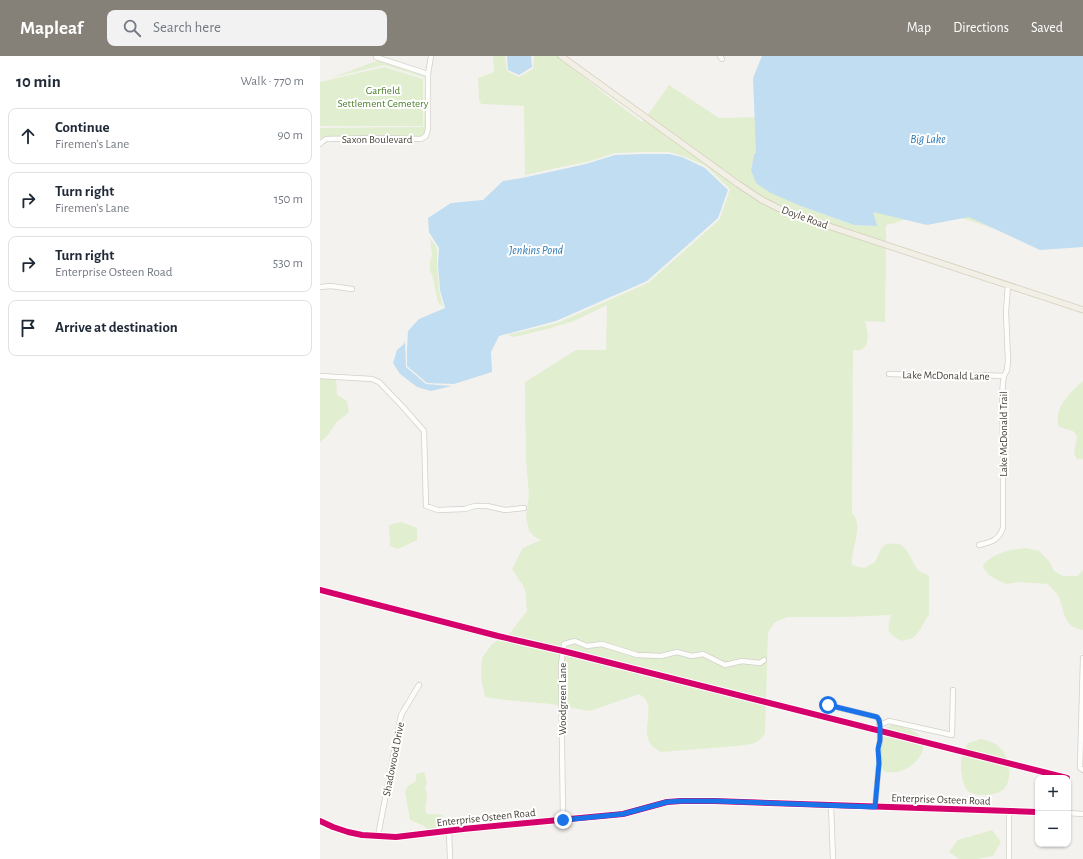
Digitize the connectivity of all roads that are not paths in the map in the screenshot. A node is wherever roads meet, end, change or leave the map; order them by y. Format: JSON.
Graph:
{"nodes":[{"id":1,"x":431,"y":56,"type":"edge"},
{"id":2,"x":561,"y":56,"type":"edge"},
{"id":3,"x":376,"y":57,"type":"dead end"},
{"id":4,"x":428,"y":74,"type":"junction"},
{"id":5,"x":320,"y":144,"type":"edge"},
{"id":6,"x":1008,"y":285,"type":"junction"},
{"id":7,"x":320,"y":287,"type":"edge"},
{"id":8,"x":352,"y":289,"type":"dead end"},
{"id":9,"x":1083,"y":310,"type":"edge"},
{"id":10,"x":889,"y":374,"type":"dead end"},
{"id":11,"x":320,"y":376,"type":"edge"},
{"id":12,"x":1004,"y":376,"type":"junction"},
{"id":13,"x":524,"y":508,"type":"dead end"},
{"id":14,"x":979,"y":545,"type":"dead end"},
{"id":15,"x":1083,"y":658,"type":"edge"},
{"id":16,"x":764,"y":660,"type":"dead end"},
{"id":17,"x":419,"y":685,"type":"dead end"},
{"id":18,"x":953,"y":690,"type":"dead end"},
{"id":19,"x":828,"y":705,"type":"dead end"},
{"id":20,"x":880,"y":725,"type":"junction"},
{"id":21,"x":1083,"y":770,"type":"edge"},
{"id":22,"x":831,"y":805,"type":"junction"},
{"id":23,"x":875,"y":807,"type":"junction"},
{"id":24,"x":1009,"y":811,"type":"junction"},
{"id":25,"x":1035,"y":812,"type":"edge"},
{"id":26,"x":1071,"y":813,"type":"edge"},
{"id":27,"x":1083,"y":814,"type":"edge"},
{"id":28,"x":563,"y":820,"type":"junction"},
{"id":29,"x":320,"y":821,"type":"edge"},
{"id":30,"x":449,"y":830,"type":"junction"},
{"id":31,"x":378,"y":836,"type":"junction"},
{"id":32,"x":450,"y":859,"type":"edge"},
{"id":33,"x":833,"y":859,"type":"edge"},
{"id":34,"x":1009,"y":859,"type":"edge"}],
"edges":[{"from":1,"to":4,"type":"street","name":"Saxon Boulevard"},
{"from":2,"to":6,"type":"main road","name":"Doyle Road"},
{"from":3,"to":4,"type":"street"},
{"from":4,"to":5,"type":"street","name":"Saxon Boulevard"},
{"from":6,"to":9,"type":"main road","name":"Doyle Road"},
{"from":6,"to":12,"type":"street","name":"Lake McDonald Trail"},
{"from":7,"to":8,"type":"street"},
{"from":10,"to":12,"type":"street","name":"Lake McDonald Lane"},
{"from":11,"to":13,"type":"street"},
{"from":12,"to":14,"type":"street","name":"Lake McDonald Trail"},
{"from":15,"to":21,"type":"street"},
{"from":16,"to":28,"type":"street","name":"Woodgreen Lane"},
{"from":17,"to":31,"type":"street","name":"Shadowood Drive"},
{"from":18,"to":20,"type":"street"},
{"from":19,"to":20,"type":"street"},
{"from":20,"to":23,"type":"street"},
{"from":22,"to":23,"type":"street","name":"Enterprise Osteen Road"},
{"from":22,"to":28,"type":"street","name":"Enterprise Osteen Road"},
{"from":22,"to":33,"type":"street"},
{"from":23,"to":24,"type":"street","name":"Enterprise Osteen Road"},
{"from":24,"to":25,"type":"street","name":"Enterprise Osteen Road"},
{"from":24,"to":34,"type":"street"},
{"from":26,"to":27,"type":"street"},
{"from":28,"to":30,"type":"street","name":"Enterprise Osteen Road"},
{"from":29,"to":31,"type":"street","name":"Enterprise Osteen Road"},
{"from":30,"to":31,"type":"street","name":"Enterprise Osteen Road"},
{"from":30,"to":32,"type":"street"}]}
